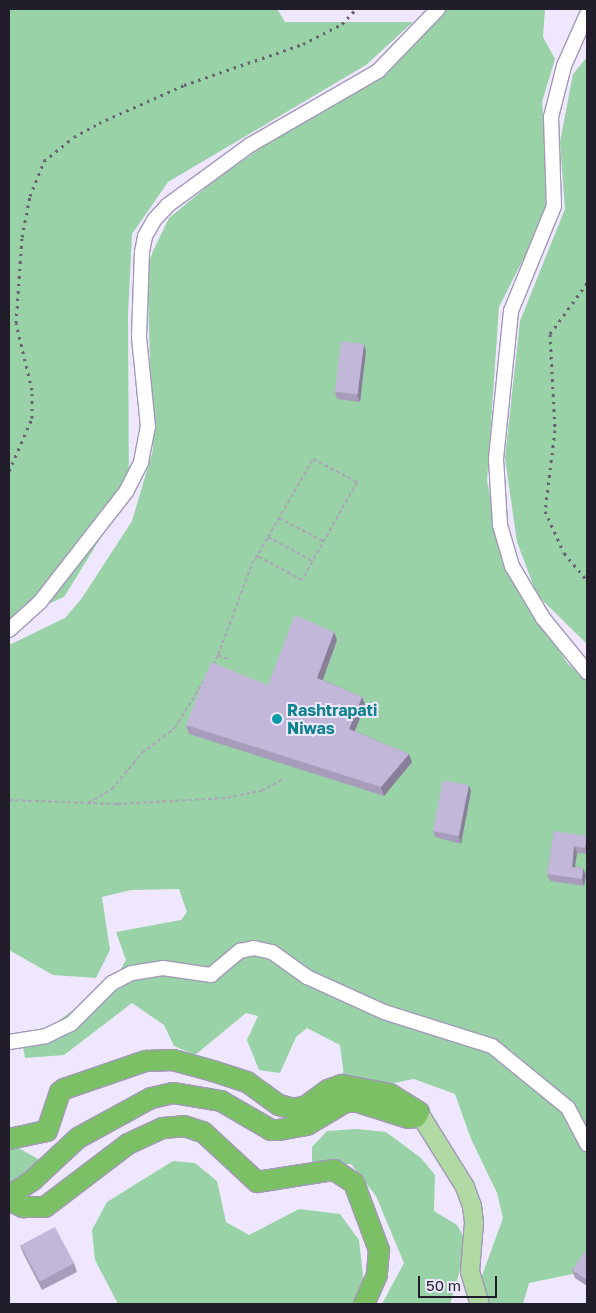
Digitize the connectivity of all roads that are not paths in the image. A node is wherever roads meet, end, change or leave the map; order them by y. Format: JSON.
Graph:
{"nodes":[{"id":1,"x":438,"y":9,"type":"edge"},
{"id":2,"x":587,"y":14,"type":"edge"},
{"id":3,"x":9,"y":630,"type":"edge"},
{"id":4,"x":587,"y":672,"type":"edge"},
{"id":5,"x":9,"y":1042,"type":"edge"},
{"id":6,"x":419,"y":1114,"type":"junction"},
{"id":7,"x":9,"y":1139,"type":"edge"},
{"id":8,"x":587,"y":1144,"type":"edge"},
{"id":9,"x":9,"y":1196,"type":"edge"},
{"id":10,"x":9,"y":1200,"type":"edge"},
{"id":11,"x":364,"y":1304,"type":"edge"},
{"id":12,"x":480,"y":1304,"type":"edge"}],
"edges":[{"from":1,"to":3,"type":"street"},
{"from":2,"to":4,"type":"street"},
{"from":5,"to":8,"type":"street"},
{"from":6,"to":7,"type":"highway"},
{"from":6,"to":9,"type":"highway"},
{"from":6,"to":12,"type":"main road"},
{"from":10,"to":11,"type":"highway"}]}
